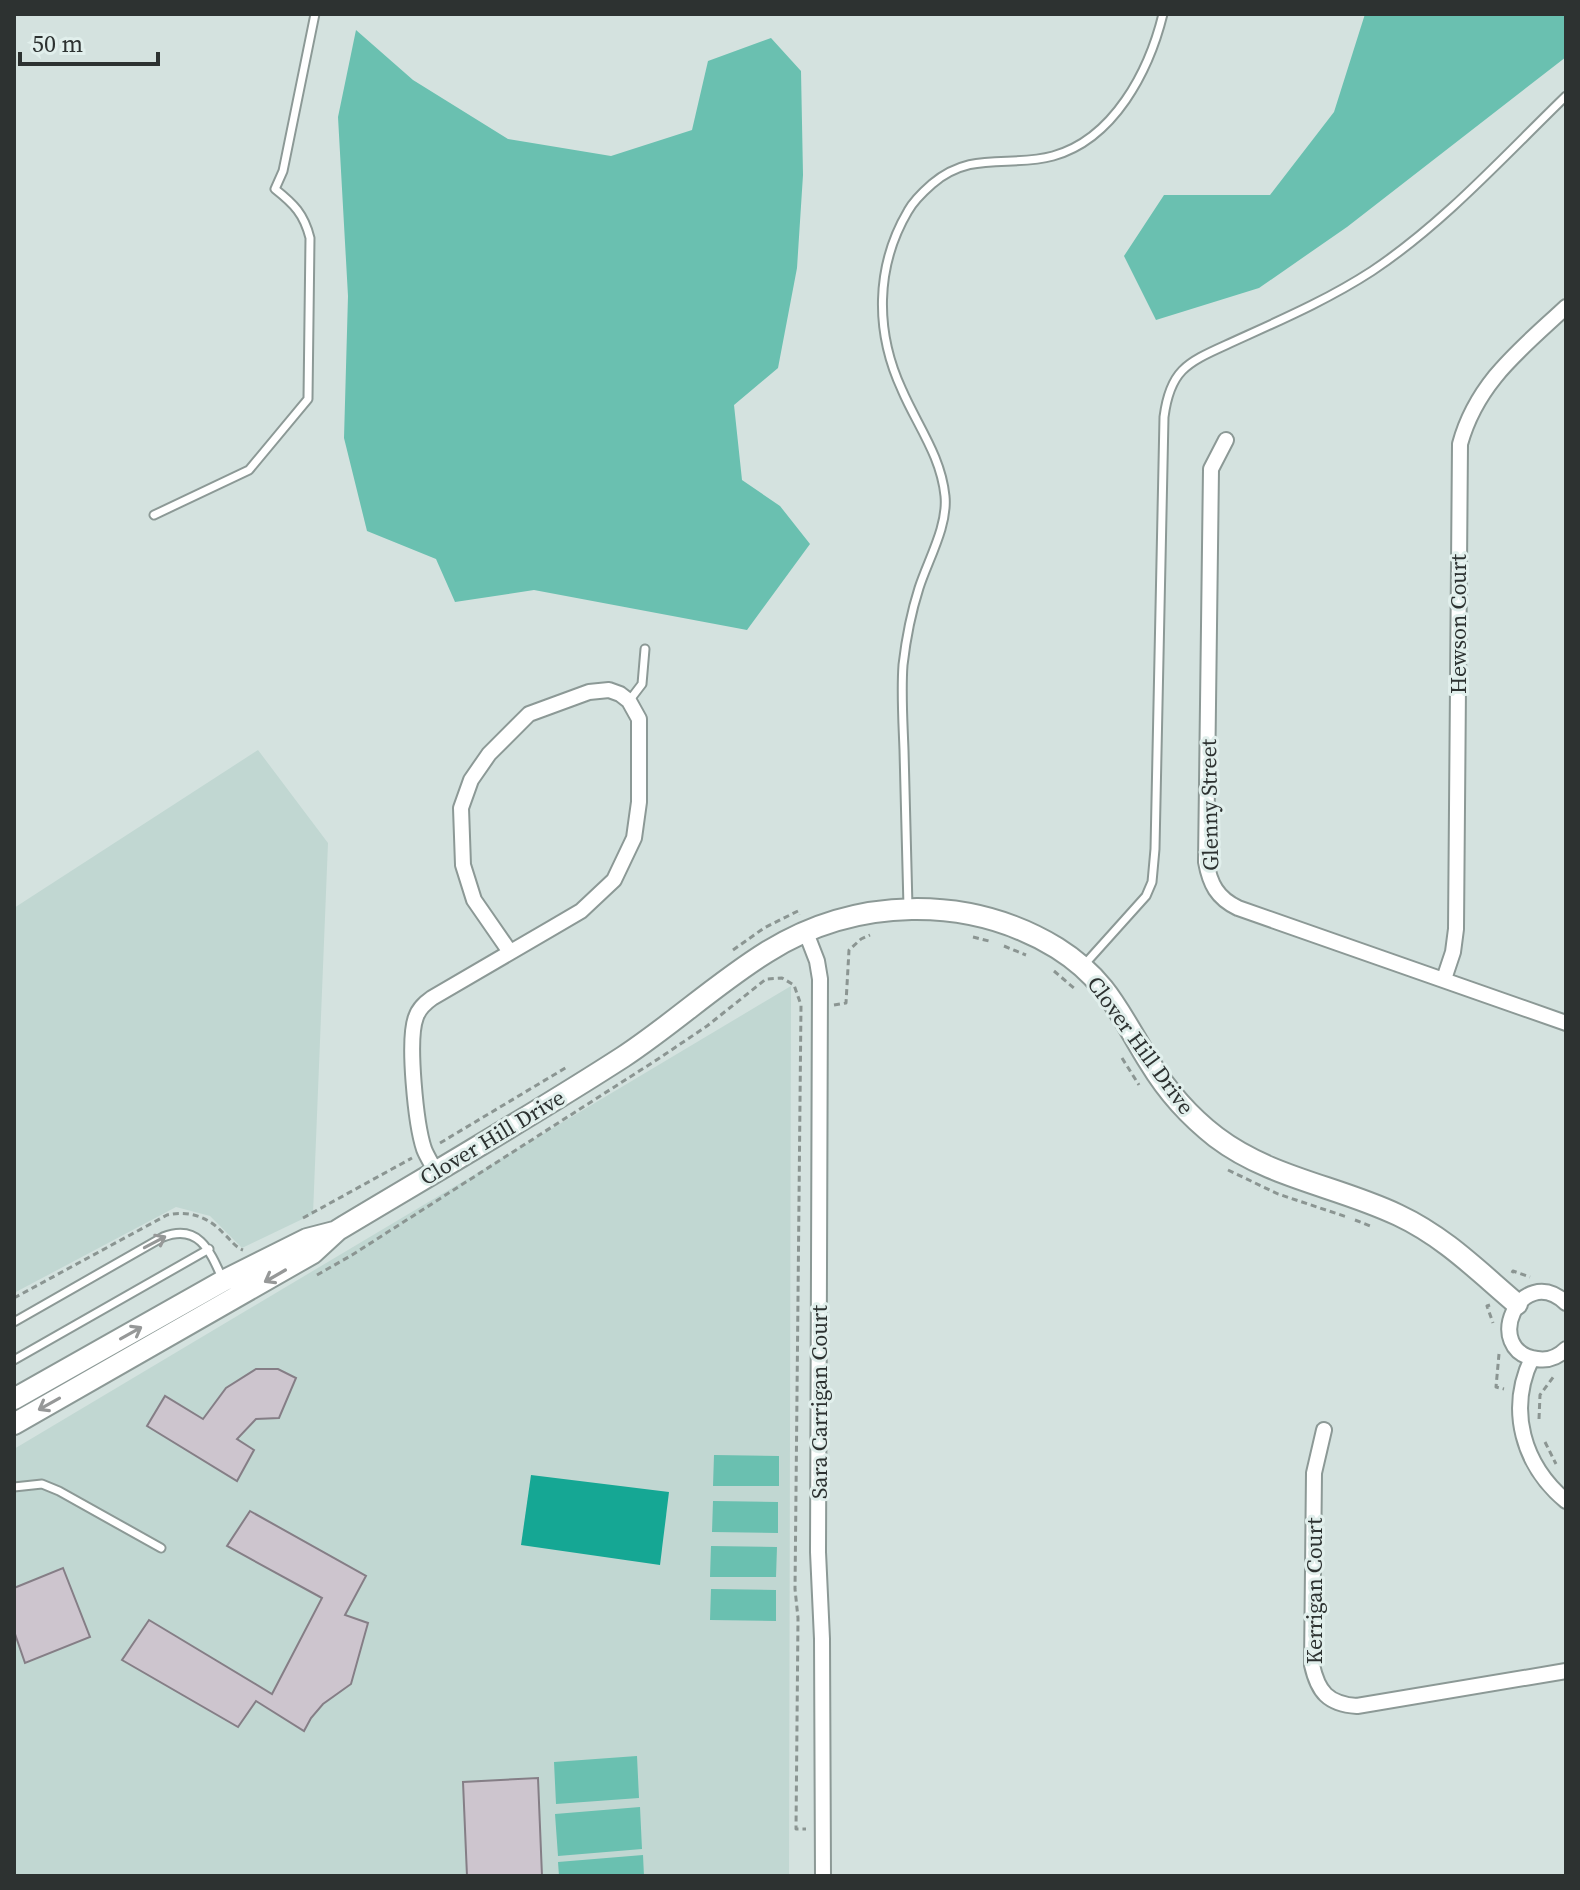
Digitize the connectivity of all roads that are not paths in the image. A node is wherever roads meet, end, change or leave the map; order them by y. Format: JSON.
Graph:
{"nodes":[{"id":1,"x":315,"y":14,"type":"edge"},
{"id":2,"x":1163,"y":14,"type":"edge"},
{"id":3,"x":1566,"y":96,"type":"edge"},
{"id":4,"x":1566,"y":307,"type":"edge"},
{"id":5,"x":1226,"y":440,"type":"dead end"},
{"id":6,"x":154,"y":515,"type":"dead end"},
{"id":7,"x":645,"y":649,"type":"dead end"},
{"id":8,"x":629,"y":701,"type":"junction"},
{"id":9,"x":908,"y":909,"type":"junction"},
{"id":10,"x":805,"y":930,"type":"junction"},
{"id":11,"x":510,"y":952,"type":"junction"},
{"id":12,"x":1082,"y":966,"type":"junction"},
{"id":13,"x":1444,"y":979,"type":"junction"},
{"id":14,"x":1566,"y":1023,"type":"edge"},
{"id":15,"x":436,"y":1172,"type":"junction"},
{"id":16,"x":338,"y":1230,"type":"junction"},
{"id":17,"x":209,"y":1249,"type":"junction"},
{"id":18,"x":223,"y":1281,"type":"junction"},
{"id":19,"x":1566,"y":1303,"type":"edge"},
{"id":20,"x":1517,"y":1304,"type":"junction"},
{"id":21,"x":222,"y":1307,"type":"junction"},
{"id":22,"x":14,"y":1322,"type":"edge"},
{"id":23,"x":1566,"y":1349,"type":"edge"},
{"id":24,"x":1532,"y":1358,"type":"junction"},
{"id":25,"x":14,"y":1360,"type":"edge"},
{"id":26,"x":14,"y":1399,"type":"edge"},
{"id":27,"x":14,"y":1424,"type":"edge"},
{"id":28,"x":1324,"y":1430,"type":"dead end"},
{"id":29,"x":14,"y":1487,"type":"edge"},
{"id":30,"x":1566,"y":1501,"type":"edge"},
{"id":31,"x":161,"y":1548,"type":"dead end"},
{"id":32,"x":1566,"y":1671,"type":"edge"},
{"id":33,"x":823,"y":1876,"type":"edge"}],
"edges":[{"from":1,"to":6,"type":"lane"},
{"from":2,"to":9,"type":"lane"},
{"from":3,"to":12,"type":"lane"},
{"from":4,"to":13,"type":"street","name":"Hewson Court"},
{"from":5,"to":13,"type":"street","name":"Glenny Street"},
{"from":7,"to":8,"type":"lane"},
{"from":8,"to":11,"type":"street"},
{"from":8,"to":11,"type":"street"},
{"from":9,"to":10,"type":"street","name":"Clover Hill Drive"},
{"from":9,"to":12,"type":"street","name":"Clover Hill Drive"},
{"from":10,"to":15,"type":"street","name":"Clover Hill Drive"},
{"from":10,"to":33,"type":"street","name":"Sara Carrigan Court"},
{"from":11,"to":15,"type":"street"},
{"from":12,"to":20,"type":"street","name":"Clover Hill Drive"},
{"from":13,"to":14,"type":"street","name":"Glenny Street"},
{"from":15,"to":16,"type":"street","name":"Clover Hill Drive"},
{"from":16,"to":18,"type":"street","name":"Clover Hill Drive"},
{"from":16,"to":21,"type":"street","name":"Clover Hill Drive","one_way":true},
{"from":17,"to":18,"type":"lane"},
{"from":22,"to":17,"type":"lane","one_way":true},
{"from":17,"to":25,"type":"lane"},
{"from":18,"to":21,"type":"lane"},
{"from":26,"to":18,"type":"street","name":"Clover Hill Drive","one_way":true},
{"from":19,"to":20,"type":"street"},
{"from":20,"to":24,"type":"street"},
{"from":21,"to":27,"type":"street","name":"Clover Hill Drive","one_way":true},
{"from":23,"to":24,"type":"street"},
{"from":24,"to":30,"type":"street"},
{"from":28,"to":32,"type":"street","name":"Kerrigan Court"},
{"from":29,"to":31,"type":"lane"}]}
